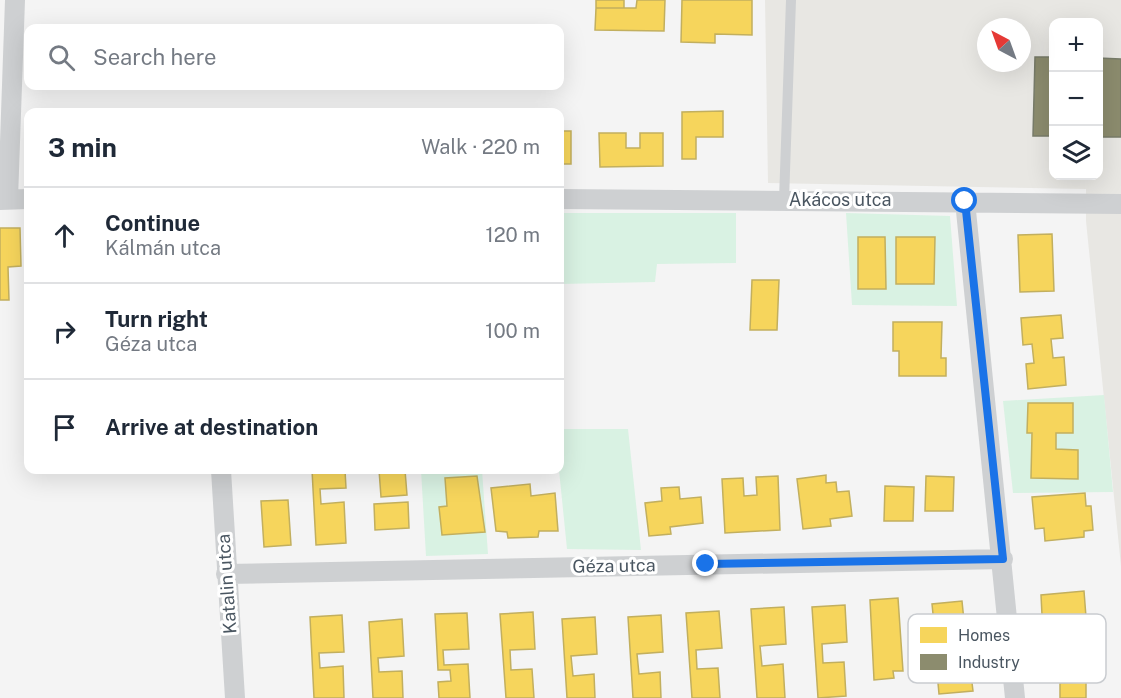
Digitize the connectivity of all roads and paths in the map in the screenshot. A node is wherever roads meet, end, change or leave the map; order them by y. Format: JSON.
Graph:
{"nodes":[{"id":1,"x":15,"y":0,"type":"edge"},
{"id":2,"x":791,"y":0,"type":"edge"},
{"id":3,"x":564,"y":199,"type":"edge"},
{"id":4,"x":4,"y":200,"type":"edge"},
{"id":5,"x":24,"y":200,"type":"edge"},
{"id":6,"x":784,"y":200,"type":"junction"},
{"id":7,"x":965,"y":201,"type":"junction"},
{"id":8,"x":1121,"y":204,"type":"edge"},
{"id":9,"x":221,"y":474,"type":"edge"},
{"id":10,"x":1003,"y":559,"type":"junction"},
{"id":11,"x":226,"y":574,"type":"junction"},
{"id":12,"x":1008,"y":614,"type":"edge"},
{"id":13,"x":1014,"y":683,"type":"edge"},
{"id":14,"x":235,"y":698,"type":"edge"},
{"id":15,"x":1015,"y":698,"type":"edge"}],
"edges":[{"from":1,"to":4,"type":"street"},
{"from":2,"to":6,"type":"lane"},
{"from":3,"to":6,"type":"street","name":"Akácos utca"},
{"from":4,"to":5,"type":"street"},
{"from":6,"to":7,"type":"street","name":"Akácos utca"},
{"from":7,"to":8,"type":"street","name":"Akácos utca"},
{"from":7,"to":10,"type":"street"},
{"from":9,"to":11,"type":"street","name":"Katalin utca"},
{"from":10,"to":11,"type":"street","name":"Géza utca"},
{"from":10,"to":12,"type":"street"},
{"from":11,"to":14,"type":"street","name":"Katalin utca"},
{"from":13,"to":15,"type":"street"}]}
